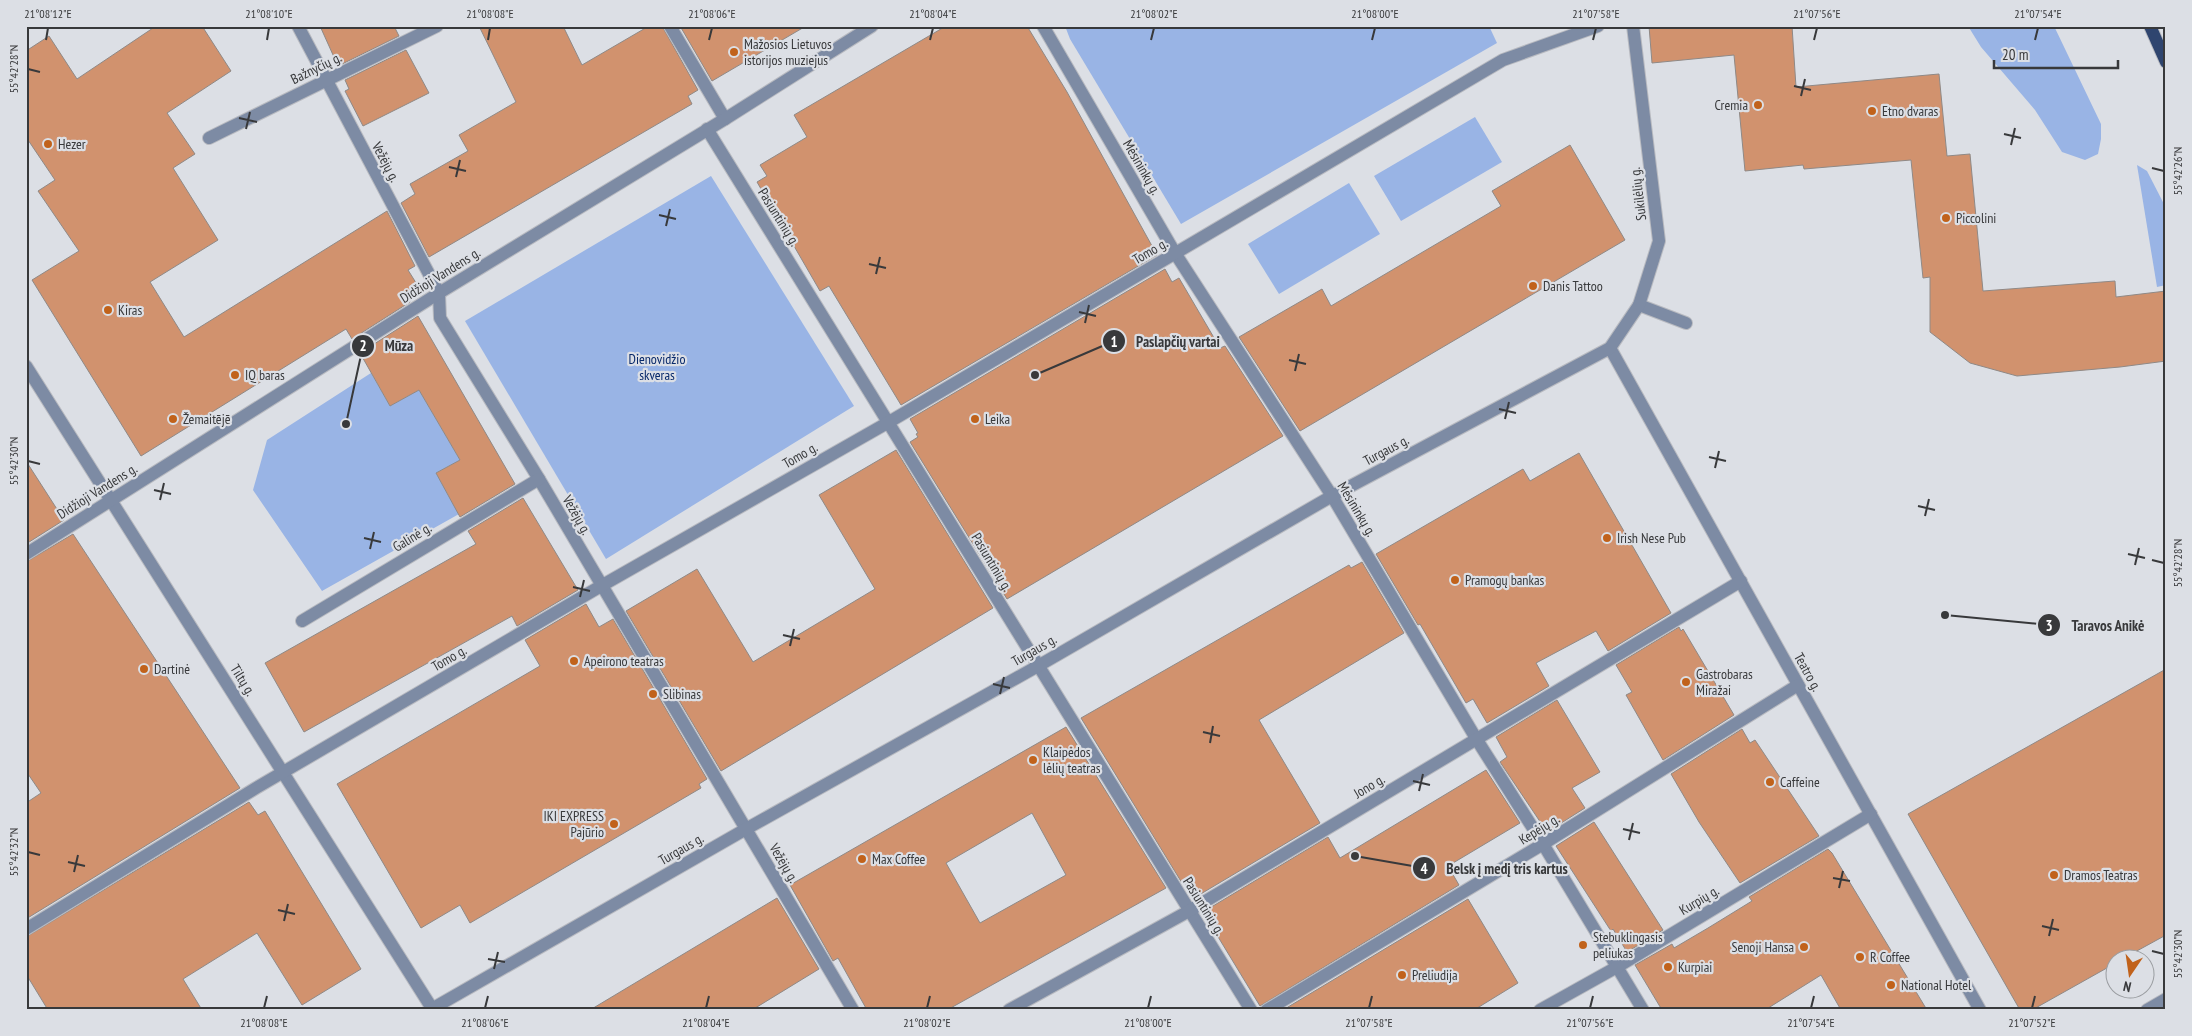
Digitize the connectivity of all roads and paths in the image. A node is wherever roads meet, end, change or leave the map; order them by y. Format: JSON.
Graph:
{"nodes":[{"id":1,"x":298,"y":26,"type":"edge"},
{"id":2,"x":437,"y":26,"type":"edge"},
{"id":3,"x":670,"y":26,"type":"edge"},
{"id":4,"x":872,"y":26,"type":"edge"},
{"id":5,"x":1043,"y":26,"type":"edge"},
{"id":6,"x":1598,"y":26,"type":"edge"},
{"id":7,"x":1632,"y":26,"type":"edge"},
{"id":8,"x":2150,"y":26,"type":"edge"},
{"id":9,"x":2166,"y":62,"type":"edge"},
{"id":10,"x":325,"y":80,"type":"junction"},
{"id":11,"x":726,"y":118,"type":"junction"},
{"id":12,"x":707,"y":129,"type":"junction"},
{"id":13,"x":209,"y":138,"type":"dead end"},
{"id":14,"x":1175,"y":253,"type":"junction"},
{"id":15,"x":439,"y":293,"type":"junction"},
{"id":16,"x":1639,"y":305,"type":"junction"},
{"id":17,"x":1686,"y":323,"type":"dead end"},
{"id":18,"x":1610,"y":348,"type":"junction"},
{"id":19,"x":26,"y":366,"type":"edge"},
{"id":20,"x":889,"y":422,"type":"junction"},
{"id":21,"x":539,"y":479,"type":"junction"},
{"id":22,"x":1332,"y":496,"type":"junction"},
{"id":23,"x":111,"y":500,"type":"junction"},
{"id":24,"x":26,"y":554,"type":"edge"},
{"id":25,"x":1741,"y":581,"type":"junction"},
{"id":26,"x":601,"y":586,"type":"junction"},
{"id":27,"x":302,"y":621,"type":"dead end"},
{"id":28,"x":1038,"y":666,"type":"junction"},
{"id":29,"x":1798,"y":685,"type":"junction"},
{"id":30,"x":1477,"y":740,"type":"junction"},
{"id":31,"x":283,"y":772,"type":"junction"},
{"id":32,"x":1871,"y":814,"type":"junction"},
{"id":33,"x":746,"y":829,"type":"junction"},
{"id":34,"x":1543,"y":844,"type":"junction"},
{"id":35,"x":1189,"y":911,"type":"junction"},
{"id":36,"x":26,"y":930,"type":"edge"},
{"id":37,"x":1617,"y":967,"type":"junction"},
{"id":38,"x":2166,"y":999,"type":"edge"},
{"id":39,"x":432,"y":1009,"type":"edge"},
{"id":40,"x":853,"y":1010,"type":"edge"},
{"id":41,"x":1009,"y":1010,"type":"edge"},
{"id":42,"x":1251,"y":1010,"type":"edge"},
{"id":43,"x":1267,"y":1010,"type":"edge"},
{"id":44,"x":1540,"y":1010,"type":"edge"},
{"id":45,"x":1643,"y":1010,"type":"edge"},
{"id":46,"x":1980,"y":1010,"type":"edge"},
{"id":47,"x":2147,"y":1010,"type":"edge"}],
"edges":[{"from":1,"to":10,"type":"street","name":"Vežėjų g."},
{"from":2,"to":10,"type":"street","name":"Bažnyčių g."},
{"from":3,"to":11,"type":"street"},
{"from":4,"to":11,"type":"street","name":"Didžioji Vandens g."},
{"from":5,"to":14,"type":"street","name":"Mėsininkų g."},
{"from":6,"to":14,"type":"street","name":"Tomo g."},
{"from":7,"to":16,"type":"street","name":"Sukilėlių g."},
{"from":8,"to":9,"type":"main road"},
{"from":10,"to":13,"type":"street","name":"Bažnyčių g."},
{"from":10,"to":15,"type":"street","name":"Vežėjų g."},
{"from":11,"to":12,"type":"street","name":"Didžioji Vandens g."},
{"from":12,"to":15,"type":"street","name":"Didžioji Vandens g."},
{"from":12,"to":20,"type":"street","name":"Pasiuntinių g."},
{"from":14,"to":20,"type":"street","name":"Tomo g."},
{"from":14,"to":22,"type":"street","name":"Mėsininkų g."},
{"from":15,"to":21,"type":"street","name":"Vežėjų g."},
{"from":15,"to":23,"type":"street","name":"Didžioji Vandens g."},
{"from":16,"to":17,"type":"street"},
{"from":16,"to":18,"type":"street","name":"Turgaus g."},
{"from":18,"to":22,"type":"street","name":"Turgaus g."},
{"from":18,"to":25,"type":"street","name":"Teatro g."},
{"from":19,"to":23,"type":"street","name":"Tiltų g."},
{"from":20,"to":26,"type":"street","name":"Tomo g."},
{"from":20,"to":28,"type":"street","name":"Pasiuntinių g."},
{"from":21,"to":26,"type":"street","name":"Vežėjų g."},
{"from":21,"to":27,"type":"street","name":"Galinė g."},
{"from":22,"to":28,"type":"street","name":"Turgaus g."},
{"from":22,"to":30,"type":"street","name":"Mėsininkų g."},
{"from":23,"to":24,"type":"street","name":"Didžioji Vandens g."},
{"from":23,"to":31,"type":"street","name":"Tiltų g."},
{"from":25,"to":29,"type":"street","name":"Teatro g."},
{"from":25,"to":30,"type":"street","name":"Jono g."},
{"from":26,"to":31,"type":"street","name":"Tomo g."},
{"from":26,"to":33,"type":"street","name":"Vežėjų g."},
{"from":28,"to":33,"type":"street","name":"Turgaus g."},
{"from":28,"to":35,"type":"street","name":"Pasiuntinių g."},
{"from":29,"to":32,"type":"street","name":"Teatro g."},
{"from":29,"to":34,"type":"street","name":"Kepėjų g."},
{"from":30,"to":34,"type":"street","name":"Mėsininkų g."},
{"from":30,"to":35,"type":"street","name":"Jono g."},
{"from":31,"to":36,"type":"street","name":"Tomo g."},
{"from":31,"to":39,"type":"street","name":"Tiltų g."},
{"from":32,"to":37,"type":"street","name":"Kurpių g."},
{"from":32,"to":46,"type":"street","name":"Teatro g."},
{"from":33,"to":39,"type":"street","name":"Turgaus g."},
{"from":33,"to":40,"type":"street","name":"Vežėjų g."},
{"from":34,"to":37,"type":"street","name":"Mėsininkų g."},
{"from":34,"to":43,"type":"street","name":"Kepėjų g."},
{"from":35,"to":41,"type":"street","name":"Jono g."},
{"from":35,"to":42,"type":"street","name":"Pasiuntinių g."},
{"from":37,"to":44,"type":"street","name":"Kurpių g."},
{"from":37,"to":45,"type":"street","name":"Mėsininkų g."},
{"from":38,"to":47,"type":"street"}]}
